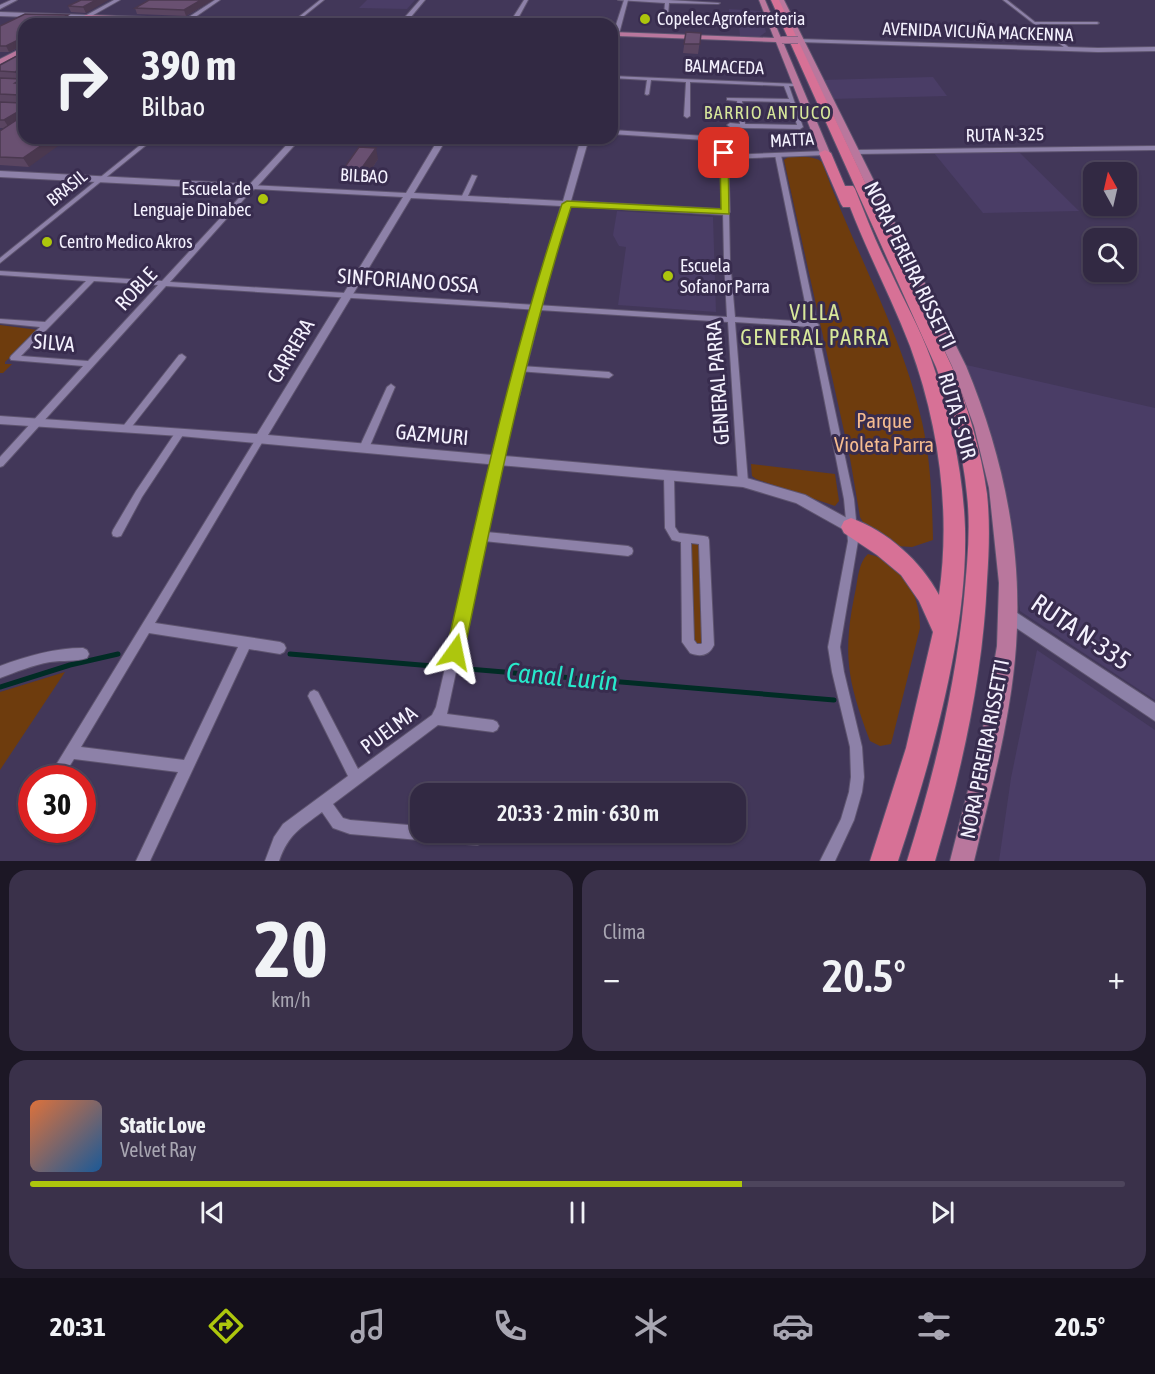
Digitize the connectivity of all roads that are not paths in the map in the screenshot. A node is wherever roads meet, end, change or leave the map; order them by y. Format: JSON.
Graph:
{"nodes":[{"id":1,"x":15,"y":0,"type":"edge"},
{"id":2,"x":118,"y":0,"type":"edge"},
{"id":3,"x":218,"y":0,"type":"edge"},
{"id":4,"x":322,"y":0,"type":"edge"},
{"id":5,"x":423,"y":0,"type":"edge"},
{"id":6,"x":526,"y":0,"type":"edge"},
{"id":7,"x":620,"y":0,"type":"edge"},
{"id":8,"x":626,"y":0,"type":"edge"},
{"id":9,"x":762,"y":0,"type":"edge"},
{"id":10,"x":768,"y":0,"type":"edge"},
{"id":11,"x":774,"y":0,"type":"edge"},
{"id":12,"x":781,"y":0,"type":"edge"},
{"id":13,"x":1005,"y":0,"type":"edge"},
{"id":14,"x":667,"y":1,"type":"edge"},
{"id":15,"x":718,"y":3,"type":"dead end"},
{"id":16,"x":0,"y":7,"type":"edge"},
{"id":17,"x":0,"y":14,"type":"edge"},
{"id":18,"x":666,"y":15,"type":"dead end"},
{"id":19,"x":86,"y":17,"type":"junction"},
{"id":20,"x":106,"y":17,"type":"junction"},
{"id":21,"x":100,"y":18,"type":"edge"},
{"id":22,"x":136,"y":18,"type":"edge"},
{"id":23,"x":190,"y":18,"type":"edge"},
{"id":24,"x":300,"y":18,"type":"edge"},
{"id":25,"x":407,"y":18,"type":"edge"},
{"id":26,"x":516,"y":18,"type":"edge"},
{"id":27,"x":618,"y":23,"type":"edge"},
{"id":28,"x":1035,"y":23,"type":"junction"},
{"id":29,"x":1097,"y":23,"type":"dead end"},
{"id":30,"x":773,"y":26,"type":"junction"},
{"id":31,"x":618,"y":34,"type":"edge"},
{"id":32,"x":761,"y":39,"type":"junction"},
{"id":33,"x":799,"y":40,"type":"junction"},
{"id":34,"x":781,"y":42,"type":"junction"},
{"id":35,"x":1155,"y":49,"type":"edge"},
{"id":36,"x":1069,"y":50,"type":"junction"},
{"id":37,"x":0,"y":54,"type":"edge"},
{"id":38,"x":18,"y":54,"type":"edge"},
{"id":39,"x":18,"y":55,"type":"edge"},
{"id":40,"x":0,"y":62,"type":"edge"},
{"id":41,"x":618,"y":78,"type":"edge"},
{"id":42,"x":649,"y":79,"type":"junction"},
{"id":43,"x":688,"y":81,"type":"junction"},
{"id":44,"x":786,"y":84,"type":"junction"},
{"id":45,"x":797,"y":84,"type":"junction"},
{"id":46,"x":647,"y":94,"type":"dead end"},
{"id":47,"x":729,"y":99,"type":"dead end"},
{"id":48,"x":739,"y":100,"type":"junction"},
{"id":49,"x":791,"y":101,"type":"junction"},
{"id":50,"x":687,"y":116,"type":"dead end"},
{"id":51,"x":730,"y":125,"type":"dead end"},
{"id":52,"x":743,"y":126,"type":"junction"},
{"id":53,"x":618,"y":132,"type":"edge"},
{"id":54,"x":145,"y":144,"type":"edge"},
{"id":55,"x":291,"y":144,"type":"edge"},
{"id":56,"x":439,"y":144,"type":"edge"},
{"id":57,"x":583,"y":144,"type":"edge"},
{"id":58,"x":1155,"y":148,"type":"edge"},
{"id":59,"x":855,"y":152,"type":"junction"},
{"id":60,"x":825,"y":153,"type":"junction"},
{"id":61,"x":778,"y":155,"type":"junction"},
{"id":62,"x":724,"y":158,"type":"junction"},
{"id":63,"x":0,"y":174,"type":"edge"},
{"id":64,"x":474,"y":176,"type":"dead end"},
{"id":65,"x":101,"y":179,"type":"junction"},
{"id":66,"x":252,"y":187,"type":"junction"},
{"id":67,"x":407,"y":195,"type":"junction"},
{"id":68,"x":464,"y":198,"type":"junction"},
{"id":69,"x":567,"y":204,"type":"junction"},
{"id":70,"x":726,"y":212,"type":"junction"},
{"id":71,"x":0,"y":261,"type":"edge"},
{"id":72,"x":882,"y":267,"type":"junction"},
{"id":73,"x":0,"y":273,"type":"edge"},
{"id":74,"x":92,"y":279,"type":"junction"},
{"id":75,"x":166,"y":284,"type":"junction"},
{"id":76,"x":346,"y":295,"type":"junction"},
{"id":77,"x":537,"y":308,"type":"junction"},
{"id":78,"x":731,"y":319,"type":"junction"},
{"id":79,"x":0,"y":321,"type":"edge"},
{"id":80,"x":47,"y":325,"type":"junction"},
{"id":81,"x":815,"y":325,"type":"junction"},
{"id":82,"x":182,"y":357,"type":"dead end"},
{"id":83,"x":90,"y":364,"type":"junction"},
{"id":84,"x":521,"y":369,"type":"junction"},
{"id":85,"x":609,"y":375,"type":"dead end"},
{"id":86,"x":390,"y":387,"type":"dead end"},
{"id":87,"x":0,"y":420,"type":"edge"},
{"id":88,"x":39,"y":421,"type":"junction"},
{"id":89,"x":127,"y":427,"type":"junction"},
{"id":90,"x":180,"y":432,"type":"junction"},
{"id":91,"x":261,"y":439,"type":"junction"},
{"id":92,"x":364,"y":448,"type":"junction"},
{"id":93,"x":498,"y":460,"type":"junction"},
{"id":94,"x":0,"y":463,"type":"edge"},
{"id":95,"x":669,"y":476,"type":"junction"},
{"id":96,"x":744,"y":482,"type":"junction"},
{"id":97,"x":851,"y":528,"type":"junction"},
{"id":98,"x":117,"y":533,"type":"dead end"},
{"id":99,"x":479,"y":536,"type":"junction"},
{"id":100,"x":686,"y":538,"type":"junction"},
{"id":101,"x":628,"y":551,"type":"dead end"},
{"id":102,"x":1008,"y":614,"type":"junction"},
{"id":103,"x":147,"y":627,"type":"junction"},
{"id":104,"x":944,"y":632,"type":"junction"},
{"id":105,"x":246,"y":643,"type":"junction"},
{"id":106,"x":280,"y":648,"type":"dead end"},
{"id":107,"x":83,"y":654,"type":"dead end"},
{"id":108,"x":0,"y":672,"type":"edge"},
{"id":109,"x":314,"y":696,"type":"dead end"},
{"id":110,"x":1155,"y":713,"type":"edge"},
{"id":111,"x":436,"y":719,"type":"junction"},
{"id":112,"x":493,"y":726,"type":"dead end"},
{"id":113,"x":70,"y":752,"type":"junction"},
{"id":114,"x":62,"y":765,"type":"edge"},
{"id":115,"x":188,"y":767,"type":"junction"},
{"id":116,"x":356,"y":779,"type":"junction"},
{"id":117,"x":324,"y":802,"type":"junction"},
{"id":118,"x":410,"y":832,"type":"edge"},
{"id":119,"x":143,"y":861,"type":"edge"},
{"id":120,"x":272,"y":861,"type":"edge"},
{"id":121,"x":827,"y":861,"type":"edge"},
{"id":122,"x":884,"y":861,"type":"edge"},
{"id":123,"x":921,"y":861,"type":"edge"},
{"id":124,"x":962,"y":861,"type":"edge"}],
"edges":[{"from":1,"to":16,"type":"street"},
{"from":2,"to":19,"type":"street"},
{"from":3,"to":23,"type":"street"},
{"from":4,"to":24,"type":"street"},
{"from":5,"to":25,"type":"street"},
{"from":6,"to":26,"type":"street"},
{"from":7,"to":8,"type":"street"},
{"from":8,"to":14,"type":"street"},
{"from":8,"to":27,"type":"street"},
{"from":9,"to":30,"type":"main road"},
{"from":10,"to":72,"type":"highway","name":"RUTA 5 SUR"},
{"from":11,"to":123,"type":"highway","name":"RUTA 5 SUR"},
{"from":12,"to":33,"type":"main road","name":"NORA PEREIRA RISSETTI"},
{"from":13,"to":28,"type":"street"},
{"from":14,"to":15,"type":"street"},
{"from":14,"to":18,"type":"street"},
{"from":17,"to":19,"type":"main road"},
{"from":19,"to":20,"type":"main road"},
{"from":20,"to":21,"type":"main road"},
{"from":20,"to":22,"type":"main road"},
{"from":28,"to":29,"type":"street"},
{"from":28,"to":36,"type":"street"},
{"from":30,"to":32,"type":"main road"},
{"from":30,"to":34,"type":"main road"},
{"from":31,"to":32,"type":"main road"},
{"from":32,"to":34,"type":"main road"},
{"from":33,"to":34,"type":"main road","bridge":true},
{"from":33,"to":36,"type":"main road","name":"AVENIDA VICUÑA MACKENNA"},
{"from":33,"to":59,"type":"main road","name":"NORA PEREIRA RISSETTI"},
{"from":34,"to":45,"type":"main road"},
{"from":35,"to":36,"type":"main road","name":"AVENIDA VICUÑA MACKENNA"},
{"from":37,"to":38,"type":"main road"},
{"from":39,"to":40,"type":"main road"},
{"from":41,"to":42,"type":"street","name":"BALMACEDA"},
{"from":42,"to":43,"type":"street","name":"BALMACEDA"},
{"from":42,"to":46,"type":"street"},
{"from":43,"to":44,"type":"street","name":"BALMACEDA"},
{"from":43,"to":50,"type":"street"},
{"from":44,"to":45,"type":"street","name":"BALMACEDA"},
{"from":44,"to":49,"type":"street"},
{"from":45,"to":60,"type":"main road"},
{"from":47,"to":48,"type":"street"},
{"from":48,"to":49,"type":"street"},
{"from":48,"to":52,"type":"street"},
{"from":49,"to":52,"type":"street"},
{"from":51,"to":52,"type":"street"},
{"from":53,"to":62,"type":"street","name":"GENERAL PARRA"},
{"from":54,"to":65,"type":"street","name":"BRASIL"},
{"from":55,"to":66,"type":"main road","name":"ROBLE"},
{"from":56,"to":67,"type":"street","name":"CARRERA"},
{"from":57,"to":69,"type":"street","name":"PUELMA"},
{"from":58,"to":59,"type":"street","name":"RUTA N-325"},
{"from":59,"to":102,"type":"main road","name":"NORA PEREIRA RISSETTI"},
{"from":60,"to":61,"type":"street","name":"MATTA"},
{"from":60,"to":72,"type":"highway"},
{"from":61,"to":62,"type":"street","name":"MATTA"},
{"from":61,"to":81,"type":"street"},
{"from":62,"to":70,"type":"street","name":"GENERAL PARRA"},
{"from":63,"to":65,"type":"main road","name":"BILBAO"},
{"from":64,"to":68,"type":"street"},
{"from":65,"to":66,"type":"main road","name":"BILBAO"},
{"from":65,"to":71,"type":"street","name":"BRASIL"},
{"from":66,"to":67,"type":"street","name":"BILBAO"},
{"from":66,"to":75,"type":"street","name":"ROBLE"},
{"from":67,"to":68,"type":"street","name":"BILBAO"},
{"from":67,"to":76,"type":"street","name":"CARRERA"},
{"from":68,"to":69,"type":"street","name":"BILBAO"},
{"from":69,"to":70,"type":"street","name":"BILBAO"},
{"from":69,"to":77,"type":"street","name":"PUELMA"},
{"from":70,"to":78,"type":"street","name":"GENERAL PARRA"},
{"from":72,"to":104,"type":"highway","name":"RUTA 5 SUR"},
{"from":73,"to":74,"type":"street","name":"SINFORIANO OSSA"},
{"from":74,"to":75,"type":"street","name":"SINFORIANO OSSA"},
{"from":74,"to":80,"type":"street"},
{"from":75,"to":76,"type":"street","name":"SINFORIANO OSSA"},
{"from":75,"to":83,"type":"street","name":"ROBLE"},
{"from":76,"to":77,"type":"street","name":"SINFORIANO OSSA"},
{"from":76,"to":91,"type":"street","name":"CARRERA"},
{"from":77,"to":78,"type":"street","name":"SINFORIANO OSSA"},
{"from":77,"to":84,"type":"street","name":"PUELMA"},
{"from":78,"to":81,"type":"street","name":"SINFORIANO OSSA"},
{"from":78,"to":96,"type":"street","name":"GENERAL PARRA"},
{"from":79,"to":80,"type":"street"},
{"from":80,"to":83,"type":"street","name":"SILVA"},
{"from":81,"to":97,"type":"street"},
{"from":82,"to":89,"type":"street"},
{"from":83,"to":88,"type":"street","name":"ROBLE"},
{"from":84,"to":85,"type":"street"},
{"from":84,"to":93,"type":"street","name":"PUELMA"},
{"from":86,"to":92,"type":"street"},
{"from":87,"to":88,"type":"street","name":"GAZMURI"},
{"from":88,"to":89,"type":"street","name":"GAZMURI"},
{"from":88,"to":94,"type":"street","name":"ROBLE"},
{"from":89,"to":90,"type":"street","name":"GAZMURI"},
{"from":90,"to":91,"type":"street","name":"GAZMURI"},
{"from":90,"to":98,"type":"street"},
{"from":91,"to":92,"type":"street","name":"GAZMURI"},
{"from":91,"to":103,"type":"street","name":"CARRERA"},
{"from":92,"to":93,"type":"street","name":"GAZMURI"},
{"from":93,"to":95,"type":"street","name":"GAZMURI"},
{"from":93,"to":99,"type":"street","name":"PUELMA"},
{"from":95,"to":96,"type":"street","name":"GAZMURI"},
{"from":95,"to":100,"type":"street"},
{"from":96,"to":97,"type":"street","name":"GAZMURI"},
{"from":97,"to":104,"type":"highway"},
{"from":97,"to":121,"type":"street"},
{"from":99,"to":101,"type":"street"},
{"from":99,"to":111,"type":"street","name":"PUELMA"},
{"from":100,"to":100,"type":"street"},
{"from":102,"to":110,"type":"street","name":"RUTA N-335"},
{"from":102,"to":124,"type":"main road","name":"NORA PEREIRA RISSETTI"},
{"from":103,"to":105,"type":"street"},
{"from":103,"to":113,"type":"street","name":"CARRERA"},
{"from":104,"to":122,"type":"highway","name":"RUTA 5 SUR"},
{"from":105,"to":106,"type":"street"},
{"from":105,"to":115,"type":"street"},
{"from":107,"to":108,"type":"street"},
{"from":109,"to":116,"type":"street"},
{"from":111,"to":112,"type":"street"},
{"from":111,"to":116,"type":"street","name":"PUELMA"},
{"from":113,"to":114,"type":"street","name":"CARRERA"},
{"from":113,"to":115,"type":"street"},
{"from":115,"to":119,"type":"street"},
{"from":116,"to":117,"type":"street","name":"PUELMA"},
{"from":117,"to":118,"type":"street"},
{"from":117,"to":120,"type":"street","name":"PUELMA"}]}
